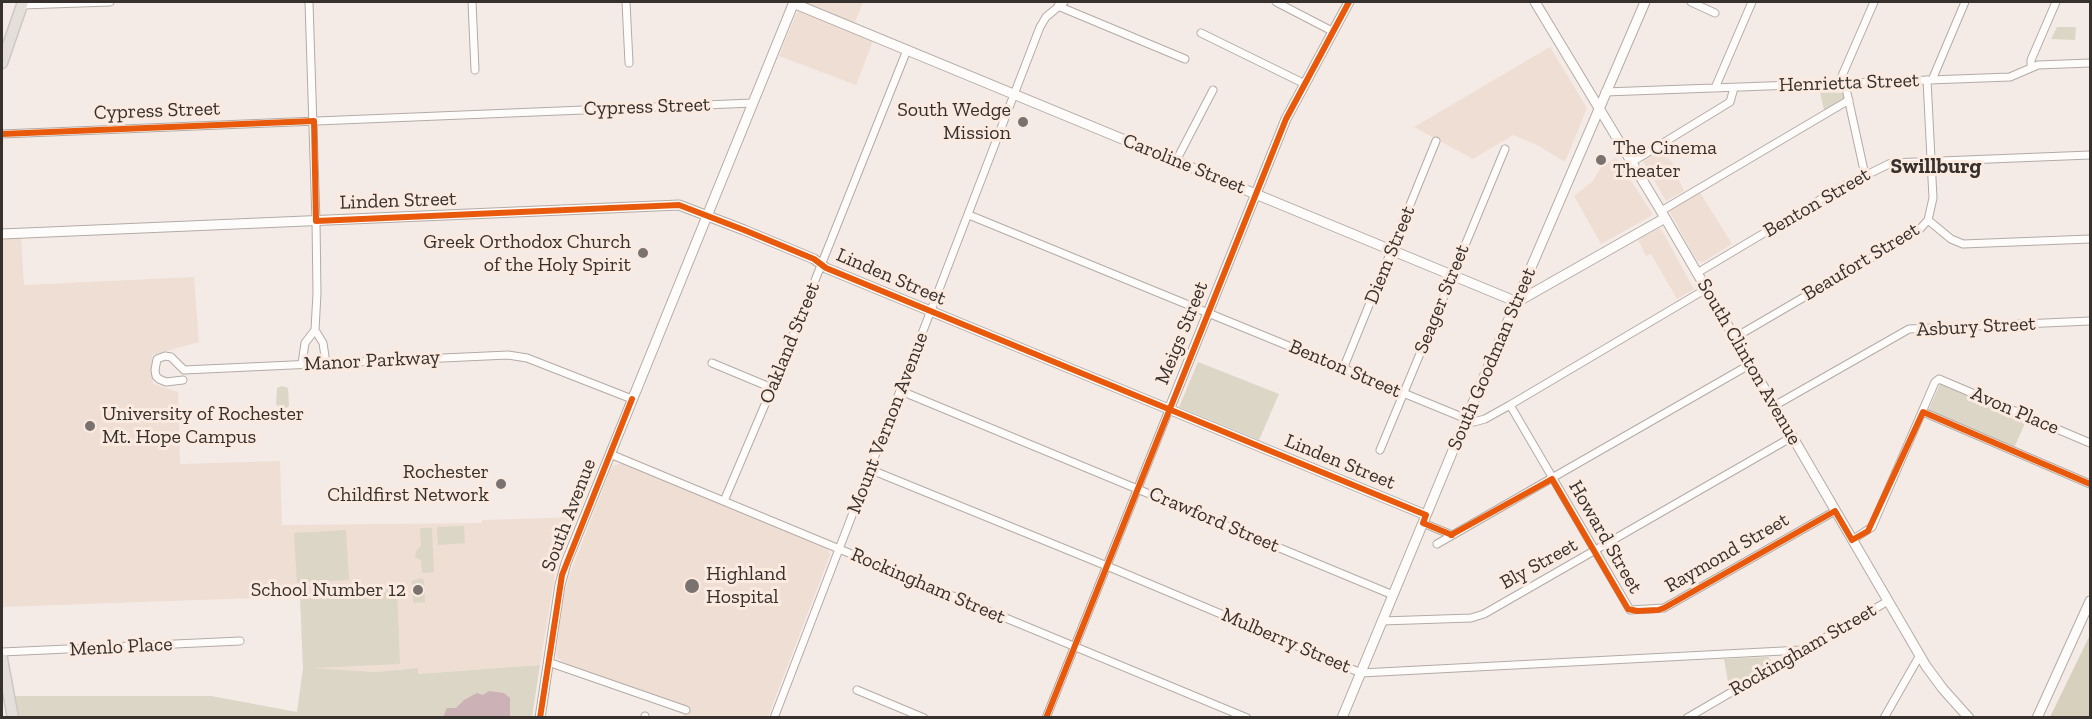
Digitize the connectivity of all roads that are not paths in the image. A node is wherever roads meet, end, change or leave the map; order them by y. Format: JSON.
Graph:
{"nodes":[{"id":1,"x":110,"y":2,"type":"edge"},
{"id":2,"x":309,"y":2,"type":"edge"},
{"id":3,"x":472,"y":2,"type":"edge"},
{"id":4,"x":626,"y":2,"type":"edge"},
{"id":5,"x":794,"y":2,"type":"edge"},
{"id":6,"x":1276,"y":2,"type":"edge"},
{"id":7,"x":1349,"y":2,"type":"edge"},
{"id":8,"x":1535,"y":2,"type":"edge"},
{"id":9,"x":1645,"y":2,"type":"edge"},
{"id":10,"x":1691,"y":2,"type":"edge"},
{"id":11,"x":1752,"y":2,"type":"edge"},
{"id":12,"x":1874,"y":2,"type":"edge"},
{"id":13,"x":1965,"y":2,"type":"edge"},
{"id":14,"x":2056,"y":2,"type":"edge"},
{"id":15,"x":23,"y":3,"type":"edge"},
{"id":16,"x":1062,"y":3,"type":"edge"},
{"id":17,"x":1715,"y":13,"type":"dead end"},
{"id":18,"x":1332,"y":31,"type":"junction"},
{"id":19,"x":1201,"y":33,"type":"dead end"},
{"id":20,"x":907,"y":50,"type":"junction"},
{"id":21,"x":1185,"y":60,"type":"dead end"},
{"id":22,"x":2,"y":63,"type":"edge"},
{"id":23,"x":629,"y":63,"type":"dead end"},
{"id":24,"x":2091,"y":63,"type":"edge"},
{"id":25,"x":2031,"y":68,"type":"junction"},
{"id":26,"x":475,"y":70,"type":"dead end"},
{"id":27,"x":1929,"y":80,"type":"junction"},
{"id":28,"x":1305,"y":84,"type":"junction"},
{"id":29,"x":1841,"y":85,"type":"junction"},
{"id":30,"x":1715,"y":88,"type":"junction"},
{"id":31,"x":1734,"y":88,"type":"junction"},
{"id":32,"x":1213,"y":90,"type":"dead end"},
{"id":33,"x":1605,"y":92,"type":"junction"},
{"id":34,"x":1014,"y":94,"type":"junction"},
{"id":35,"x":1849,"y":100,"type":"junction"},
{"id":36,"x":753,"y":103,"type":"junction"},
{"id":37,"x":1599,"y":107,"type":"junction"},
{"id":38,"x":314,"y":121,"type":"junction"},
{"id":39,"x":2,"y":134,"type":"edge"},
{"id":40,"x":1436,"y":141,"type":"dead end"},
{"id":41,"x":1505,"y":148,"type":"dead end"},
{"id":42,"x":2091,"y":155,"type":"edge"},
{"id":43,"x":1176,"y":161,"type":"junction"},
{"id":44,"x":1931,"y":161,"type":"junction"},
{"id":45,"x":1632,"y":162,"type":"junction"},
{"id":46,"x":1865,"y":175,"type":"junction"},
{"id":47,"x":1255,"y":193,"type":"junction"},
{"id":48,"x":969,"y":214,"type":"junction"},
{"id":49,"x":1663,"y":214,"type":"junction"},
{"id":50,"x":707,"y":215,"type":"junction"},
{"id":51,"x":1928,"y":220,"type":"junction"},
{"id":52,"x":316,"y":221,"type":"junction"},
{"id":53,"x":2,"y":234,"type":"edge"},
{"id":54,"x":2091,"y":239,"type":"edge"},
{"id":55,"x":1391,"y":250,"type":"junction"},
{"id":56,"x":821,"y":265,"type":"junction"},
{"id":57,"x":1697,"y":273,"type":"junction"},
{"id":58,"x":1452,"y":275,"type":"junction"},
{"id":59,"x":1706,"y":289,"type":"junction"},
{"id":60,"x":1516,"y":302,"type":"junction"},
{"id":61,"x":931,"y":312,"type":"junction"},
{"id":62,"x":1208,"y":312,"type":"junction"},
{"id":63,"x":2091,"y":321,"type":"edge"},
{"id":64,"x":315,"y":330,"type":"junction"},
{"id":65,"x":1734,"y":338,"type":"junction"},
{"id":66,"x":326,"y":363,"type":"junction"},
{"id":67,"x":712,"y":363,"type":"dead end"},
{"id":68,"x":302,"y":364,"type":"junction"},
{"id":69,"x":1749,"y":365,"type":"junction"},
{"id":70,"x":1343,"y":369,"type":"junction"},
{"id":71,"x":183,"y":380,"type":"dead end"},
{"id":72,"x":772,"y":388,"type":"junction"},
{"id":73,"x":901,"y":391,"type":"junction"},
{"id":74,"x":1403,"y":394,"type":"junction"},
{"id":75,"x":632,"y":399,"type":"junction"},
{"id":76,"x":1510,"y":405,"type":"junction"},
{"id":77,"x":1774,"y":406,"type":"junction"},
{"id":78,"x":1169,"y":410,"type":"junction"},
{"id":79,"x":1923,"y":412,"type":"junction"},
{"id":80,"x":1466,"y":419,"type":"junction"},
{"id":81,"x":1792,"y":437,"type":"junction"},
{"id":82,"x":2091,"y":443,"type":"edge"},
{"id":83,"x":1380,"y":450,"type":"dead end"},
{"id":84,"x":610,"y":454,"type":"junction"},
{"id":85,"x":869,"y":469,"type":"junction"},
{"id":86,"x":1552,"y":479,"type":"junction"},
{"id":87,"x":2091,"y":484,"type":"edge"},
{"id":88,"x":1138,"y":488,"type":"junction"},
{"id":89,"x":724,"y":501,"type":"junction"},
{"id":90,"x":1835,"y":511,"type":"junction"},
{"id":91,"x":1425,"y":519,"type":"junction"},
{"id":92,"x":1452,"y":535,"type":"junction"},
{"id":93,"x":1852,"y":540,"type":"junction"},
{"id":94,"x":1437,"y":544,"type":"dead end"},
{"id":95,"x":839,"y":549,"type":"junction"},
{"id":96,"x":1594,"y":552,"type":"junction"},
{"id":97,"x":1107,"y":566,"type":"junction"},
{"id":98,"x":1393,"y":595,"type":"junction"},
{"id":99,"x":1888,"y":601,"type":"junction"},
{"id":100,"x":2091,"y":602,"type":"edge"},
{"id":101,"x":1630,"y":610,"type":"joint"},
{"id":102,"x":1382,"y":621,"type":"junction"},
{"id":103,"x":240,"y":641,"type":"dead end"},
{"id":104,"x":1075,"y":647,"type":"junction"},
{"id":105,"x":1802,"y":650,"type":"junction"},
{"id":106,"x":2,"y":652,"type":"edge"},
{"id":107,"x":1920,"y":656,"type":"junction"},
{"id":108,"x":2,"y":659,"type":"edge"},
{"id":109,"x":548,"y":662,"type":"junction"},
{"id":110,"x":1361,"y":673,"type":"junction"},
{"id":111,"x":857,"y":690,"type":"dead end"},
{"id":112,"x":686,"y":710,"type":"dead end"},
{"id":113,"x":13,"y":717,"type":"edge"},
{"id":114,"x":540,"y":717,"type":"edge"},
{"id":115,"x":774,"y":717,"type":"edge"},
{"id":116,"x":924,"y":717,"type":"edge"},
{"id":117,"x":1046,"y":717,"type":"edge"},
{"id":118,"x":1247,"y":717,"type":"edge"},
{"id":119,"x":1342,"y":717,"type":"edge"},
{"id":120,"x":1687,"y":717,"type":"edge"},
{"id":121,"x":1884,"y":717,"type":"edge"},
{"id":122,"x":1969,"y":717,"type":"edge"},
{"id":123,"x":2037,"y":717,"type":"edge"}],
"edges":[{"from":1,"to":15,"type":"street"},
{"from":2,"to":38,"type":"street"},
{"from":3,"to":26,"type":"street"},
{"from":4,"to":23,"type":"street"},
{"from":5,"to":20,"type":"street","name":"Caroline Street"},
{"from":5,"to":36,"type":"street","name":"South Avenue"},
{"from":6,"to":18,"type":"street"},
{"from":7,"to":18,"type":"street","name":"Meigs Street"},
{"from":8,"to":37,"type":"street","name":"South Clinton Avenue"},
{"from":9,"to":33,"type":"street","name":"South Goodman Street"},
{"from":10,"to":17,"type":"street"},
{"from":11,"to":30,"type":"street"},
{"from":12,"to":29,"type":"street"},
{"from":13,"to":27,"type":"street"},
{"from":14,"to":25,"type":"street"},
{"from":15,"to":22,"type":"main road"},
{"from":16,"to":21,"type":"street"},
{"from":16,"to":34,"type":"street","name":"Mount Vernon Avenue"},
{"from":18,"to":28,"type":"street","name":"Meigs Street"},
{"from":19,"to":28,"type":"street"},
{"from":20,"to":34,"type":"street","name":"Caroline Street"},
{"from":20,"to":56,"type":"street","name":"Oakland Street"},
{"from":24,"to":25,"type":"street","name":"Henrietta Street"},
{"from":25,"to":27,"type":"street","name":"Henrietta Street"},
{"from":27,"to":29,"type":"street","name":"Henrietta Street"},
{"from":27,"to":44,"type":"street","name":"Beaufort Street"},
{"from":28,"to":47,"type":"street","name":"Meigs Street"},
{"from":29,"to":31,"type":"street","name":"Henrietta Street"},
{"from":29,"to":35,"type":"street"},
{"from":30,"to":31,"type":"street","name":"Henrietta Street"},
{"from":30,"to":33,"type":"street","name":"Henrietta Street"},
{"from":31,"to":45,"type":"street"},
{"from":32,"to":43,"type":"street"},
{"from":33,"to":37,"type":"street","name":"South Goodman Street"},
{"from":34,"to":43,"type":"street","name":"Caroline Street"},
{"from":34,"to":48,"type":"street","name":"Mount Vernon Avenue"},
{"from":35,"to":46,"type":"street"},
{"from":35,"to":49,"type":"street"},
{"from":36,"to":38,"type":"street","name":"Cypress Street"},
{"from":36,"to":50,"type":"street","name":"South Avenue"},
{"from":37,"to":45,"type":"street","name":"South Clinton Avenue"},
{"from":37,"to":60,"type":"street","name":"South Goodman Street"},
{"from":38,"to":39,"type":"street","name":"Cypress Street"},
{"from":38,"to":52,"type":"street"},
{"from":40,"to":55,"type":"street","name":"Diem Street"},
{"from":41,"to":58,"type":"street","name":"Seager Street"},
{"from":42,"to":44,"type":"street","name":"Benton Street"},
{"from":43,"to":47,"type":"street","name":"Caroline Street"},
{"from":44,"to":46,"type":"street","name":"Benton Street"},
{"from":44,"to":51,"type":"street","name":"Beaufort Street"},
{"from":45,"to":49,"type":"street","name":"South Clinton Avenue"},
{"from":46,"to":57,"type":"street","name":"Benton Street"},
{"from":47,"to":55,"type":"street","name":"Caroline Street"},
{"from":47,"to":62,"type":"street","name":"Meigs Street"},
{"from":48,"to":61,"type":"street","name":"Mount Vernon Avenue"},
{"from":48,"to":62,"type":"street","name":"Benton Street"},
{"from":49,"to":57,"type":"street","name":"South Clinton Avenue"},
{"from":49,"to":60,"type":"street"},
{"from":50,"to":52,"type":"street","name":"Linden Street"},
{"from":50,"to":56,"type":"street","name":"Linden Street"},
{"from":50,"to":75,"type":"street","name":"South Avenue"},
{"from":51,"to":54,"type":"street"},
{"from":51,"to":65,"type":"street","name":"Beaufort Street"},
{"from":52,"to":53,"type":"street","name":"Linden Street"},
{"from":52,"to":64,"type":"street"},
{"from":55,"to":58,"type":"street","name":"Caroline Street"},
{"from":55,"to":70,"type":"street","name":"Diem Street"},
{"from":56,"to":61,"type":"street","name":"Linden Street"},
{"from":56,"to":72,"type":"street","name":"Oakland Street"},
{"from":57,"to":59,"type":"street","name":"South Clinton Avenue"},
{"from":58,"to":60,"type":"street","name":"Caroline Street"},
{"from":58,"to":74,"type":"street","name":"Seager Street"},
{"from":59,"to":65,"type":"street","name":"South Clinton Avenue"},
{"from":59,"to":76,"type":"street"},
{"from":60,"to":80,"type":"street","name":"South Goodman Street"},
{"from":61,"to":73,"type":"street","name":"Mount Vernon Avenue"},
{"from":61,"to":78,"type":"street","name":"Linden Street"},
{"from":62,"to":70,"type":"street","name":"Benton Street"},
{"from":62,"to":78,"type":"street","name":"Meigs Street"},
{"from":63,"to":77,"type":"street","name":"Asbury Street"},
{"from":64,"to":66,"type":"street"},
{"from":64,"to":68,"type":"street"},
{"from":65,"to":69,"type":"street","name":"South Clinton Avenue"},
{"from":66,"to":68,"type":"street","name":"Manor Parkway"},
{"from":66,"to":75,"type":"street","name":"Manor Parkway"},
{"from":67,"to":72,"type":"street"},
{"from":68,"to":71,"type":"street","name":"Manor Parkway"},
{"from":69,"to":77,"type":"street","name":"South Clinton Avenue"},
{"from":69,"to":86,"type":"street"},
{"from":70,"to":74,"type":"street","name":"Benton Street"},
{"from":72,"to":89,"type":"street","name":"Oakland Street"},
{"from":73,"to":85,"type":"street","name":"Mount Vernon Avenue"},
{"from":73,"to":88,"type":"street","name":"Crawford Street"},
{"from":74,"to":80,"type":"street","name":"Benton Street"},
{"from":74,"to":83,"type":"street","name":"Seager Street"},
{"from":75,"to":84,"type":"street","name":"South Avenue"},
{"from":76,"to":80,"type":"street"},
{"from":76,"to":86,"type":"street","name":"Howard Street"},
{"from":77,"to":81,"type":"street","name":"South Clinton Avenue"},
{"from":78,"to":88,"type":"street","name":"Meigs Street"},
{"from":78,"to":91,"type":"street","name":"Linden Street"},
{"from":79,"to":82,"type":"street","name":"Avon Place"},
{"from":79,"to":87,"type":"street"},
{"from":79,"to":93,"type":"street"},
{"from":80,"to":91,"type":"street","name":"South Goodman Street"},
{"from":81,"to":90,"type":"street","name":"South Clinton Avenue"},
{"from":81,"to":96,"type":"street","name":"Bly Street"},
{"from":84,"to":89,"type":"street","name":"Rockingham Street"},
{"from":84,"to":109,"type":"street","name":"South Avenue"},
{"from":85,"to":95,"type":"street","name":"Mount Vernon Avenue"},
{"from":85,"to":97,"type":"street","name":"Mulberry Street"},
{"from":86,"to":92,"type":"street"},
{"from":86,"to":96,"type":"street","name":"Howard Street"},
{"from":88,"to":97,"type":"street","name":"Meigs Street"},
{"from":88,"to":98,"type":"street","name":"Crawford Street"},
{"from":89,"to":95,"type":"street","name":"Rockingham Street"},
{"from":90,"to":93,"type":"street","name":"South Clinton Avenue"},
{"from":90,"to":101,"type":"street","name":"Raymond Street"},
{"from":91,"to":92,"type":"street","name":"Linden Street"},
{"from":91,"to":98,"type":"street","name":"South Goodman Street"},
{"from":92,"to":94,"type":"street"},
{"from":93,"to":99,"type":"street","name":"South Clinton Avenue"},
{"from":95,"to":104,"type":"street","name":"Rockingham Street"},
{"from":95,"to":115,"type":"street","name":"Mount Vernon Avenue"},
{"from":96,"to":101,"type":"street","name":"Howard Street"},
{"from":96,"to":102,"type":"street","name":"Bly Street"},
{"from":97,"to":104,"type":"street","name":"Meigs Street"},
{"from":97,"to":110,"type":"street","name":"Mulberry Street"},
{"from":98,"to":102,"type":"street","name":"South Goodman Street"},
{"from":99,"to":105,"type":"street","name":"Rockingham Street"},
{"from":99,"to":107,"type":"street","name":"South Clinton Avenue"},
{"from":100,"to":123,"type":"street"},
{"from":102,"to":110,"type":"street","name":"South Goodman Street"},
{"from":103,"to":106,"type":"street","name":"Menlo Place"},
{"from":104,"to":117,"type":"street","name":"Meigs Street"},
{"from":104,"to":118,"type":"street","name":"Rockingham Street"},
{"from":105,"to":110,"type":"street","name":"Mulberry Street"},
{"from":105,"to":120,"type":"street","name":"Rockingham Street"},
{"from":107,"to":121,"type":"street"},
{"from":107,"to":122,"type":"street","name":"South Clinton Avenue"},
{"from":108,"to":113,"type":"main road"},
{"from":109,"to":112,"type":"street"},
{"from":109,"to":114,"type":"street","name":"South Avenue"},
{"from":110,"to":119,"type":"street","name":"South Goodman Street"},
{"from":111,"to":116,"type":"street"}]}
